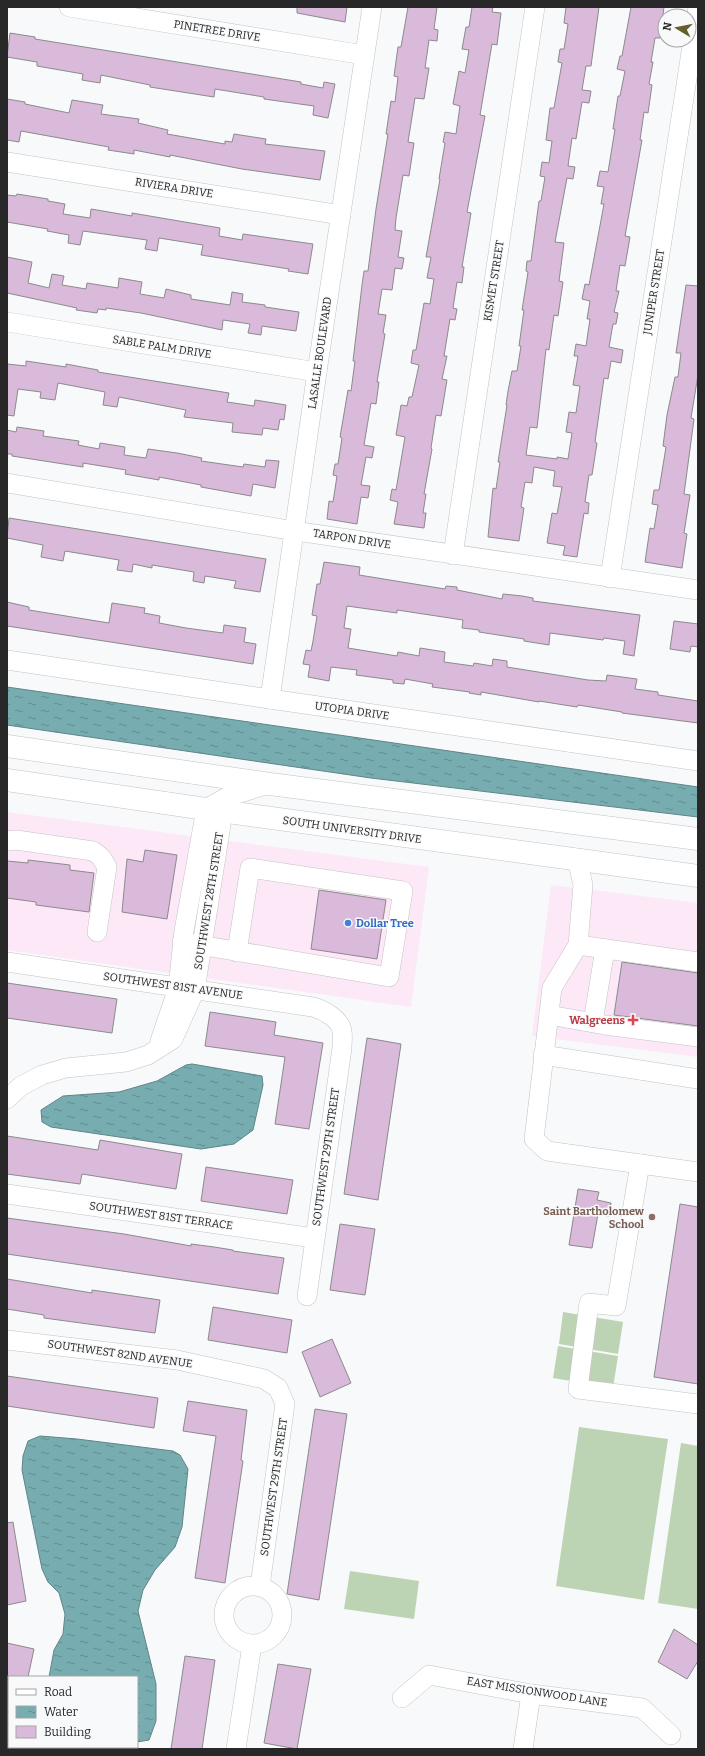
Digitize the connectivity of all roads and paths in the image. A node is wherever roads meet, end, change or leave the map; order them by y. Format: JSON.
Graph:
{"nodes":[{"id":1,"x":69,"y":7,"type":"edge"},
{"id":2,"x":372,"y":7,"type":"edge"},
{"id":3,"x":535,"y":7,"type":"edge"},
{"id":4,"x":698,"y":7,"type":"edge"},
{"id":5,"x":364,"y":55,"type":"junction"},
{"id":6,"x":7,"y":162,"type":"edge"},
{"id":7,"x":341,"y":215,"type":"junction"},
{"id":8,"x":7,"y":322,"type":"edge"},
{"id":9,"x":317,"y":372,"type":"junction"},
{"id":10,"x":7,"y":483,"type":"edge"},
{"id":11,"x":295,"y":531,"type":"junction"},
{"id":12,"x":453,"y":555,"type":"junction"},
{"id":13,"x":610,"y":578,"type":"junction"},
{"id":14,"x":698,"y":590,"type":"edge"},
{"id":15,"x":7,"y":660,"type":"edge"},
{"id":16,"x":270,"y":700,"type":"junction"},
{"id":17,"x":7,"y":746,"type":"edge"},
{"id":18,"x":698,"y":761,"type":"edge"},
{"id":19,"x":195,"y":773,"type":"junction"},
{"id":20,"x":7,"y":780,"type":"edge"},
{"id":21,"x":270,"y":784,"type":"junction"},
{"id":22,"x":148,"y":801,"type":"junction"},
{"id":23,"x":214,"y":810,"type":"junction"},
{"id":24,"x":698,"y":839,"type":"edge"},
{"id":25,"x":7,"y":841,"type":"edge"},
{"id":26,"x":577,"y":859,"type":"junction"},
{"id":27,"x":698,"y":876,"type":"edge"},
{"id":28,"x":97,"y":932,"type":"dead end"},
{"id":29,"x":182,"y":942,"type":"junction"},
{"id":30,"x":578,"y":945,"type":"junction"},
{"id":31,"x":202,"y":946,"type":"junction"},
{"id":32,"x":605,"y":949,"type":"junction"},
{"id":33,"x":237,"y":952,"type":"junction"},
{"id":34,"x":7,"y":962,"type":"edge"},
{"id":35,"x":698,"y":962,"type":"edge"},
{"id":36,"x":186,"y":989,"type":"junction"},
{"id":37,"x":549,"y":1015,"type":"junction"},
{"id":38,"x":335,"y":1020,"type":"joint"},
{"id":39,"x":593,"y":1022,"type":"junction"},
{"id":40,"x":698,"y":1037,"type":"edge"},
{"id":41,"x":543,"y":1055,"type":"junction"},
{"id":42,"x":698,"y":1079,"type":"edge"},
{"id":43,"x":7,"y":1099,"type":"edge"},
{"id":44,"x":640,"y":1164,"type":"junction"},
{"id":45,"x":698,"y":1172,"type":"edge"},
{"id":46,"x":7,"y":1194,"type":"edge"},
{"id":47,"x":314,"y":1238,"type":"junction"},
{"id":48,"x":307,"y":1296,"type":"dead end"},
{"id":49,"x":7,"y":1340,"type":"edge"},
{"id":50,"x":278,"y":1388,"type":"joint"},
{"id":51,"x":698,"y":1404,"type":"edge"},
{"id":52,"x":260,"y":1586,"type":"junction"},
{"id":53,"x":252,"y":1645,"type":"junction"},
{"id":54,"x":531,"y":1694,"type":"junction"},
{"id":55,"x":402,"y":1698,"type":"dead end"},
{"id":56,"x":671,"y":1735,"type":"dead end"},
{"id":57,"x":236,"y":1749,"type":"edge"},
{"id":58,"x":523,"y":1749,"type":"edge"}],
"edges":[{"from":1,"to":5,"type":"street","name":"PINETREE DRIVE"},
{"from":2,"to":5,"type":"street","name":"LASALLE BOULEVARD"},
{"from":3,"to":12,"type":"street","name":"KISMET STREET"},
{"from":4,"to":13,"type":"street","name":"JUNIPER STREET"},
{"from":5,"to":7,"type":"street","name":"LASALLE BOULEVARD"},
{"from":6,"to":7,"type":"street","name":"RIVIERA DRIVE"},
{"from":7,"to":9,"type":"street","name":"LASALLE BOULEVARD"},
{"from":8,"to":9,"type":"street","name":"SABLE PALM DRIVE"},
{"from":9,"to":11,"type":"street","name":"LASALLE BOULEVARD"},
{"from":10,"to":11,"type":"street","name":"TARPON DRIVE"},
{"from":11,"to":12,"type":"street","name":"TARPON DRIVE"},
{"from":11,"to":16,"type":"street","name":"LASALLE BOULEVARD"},
{"from":12,"to":13,"type":"street","name":"TARPON DRIVE"},
{"from":13,"to":14,"type":"street","name":"TARPON DRIVE"},
{"from":15,"to":16,"type":"street","name":"UTOPIA DRIVE"},
{"from":16,"to":18,"type":"street","name":"UTOPIA DRIVE"},
{"from":17,"to":19,"type":"main road"},
{"from":19,"to":21,"type":"main road"},
{"from":19,"to":22,"type":"main road"},
{"from":20,"to":22,"type":"main road","name":"SOUTH UNIVERSITY DRIVE"},
{"from":21,"to":23,"type":"street"},
{"from":21,"to":24,"type":"main road"},
{"from":22,"to":23,"type":"main road","name":"SOUTH UNIVERSITY DRIVE"},
{"from":23,"to":26,"type":"main road","name":"SOUTH UNIVERSITY DRIVE"},
{"from":23,"to":29,"type":"street","name":"SOUTHWEST 28TH STREET"},
{"from":23,"to":31,"type":"street","name":"SOUTHWEST 28TH STREET"},
{"from":25,"to":28,"type":"street"},
{"from":26,"to":27,"type":"main road","name":"SOUTH UNIVERSITY DRIVE"},
{"from":26,"to":30,"type":"street"},
{"from":29,"to":31,"type":"street"},
{"from":29,"to":36,"type":"street","name":"SOUTHWEST 28TH STREET"},
{"from":30,"to":32,"type":"street"},
{"from":30,"to":37,"type":"street"},
{"from":31,"to":33,"type":"street"},
{"from":31,"to":36,"type":"street","name":"SOUTHWEST 28TH STREET"},
{"from":32,"to":35,"type":"street"},
{"from":32,"to":39,"type":"street"},
{"from":33,"to":33,"type":"street"},
{"from":34,"to":36,"type":"street","name":"SOUTHWEST 81ST AVENUE"},
{"from":36,"to":38,"type":"street","name":"SOUTHWEST 81ST AVENUE"},
{"from":36,"to":43,"type":"street","name":"SOUTHWEST 28TH STREET"},
{"from":37,"to":39,"type":"street"},
{"from":37,"to":41,"type":"street"},
{"from":38,"to":47,"type":"street","name":"SOUTHWEST 29TH STREET"},
{"from":39,"to":40,"type":"street"},
{"from":41,"to":42,"type":"street"},
{"from":41,"to":44,"type":"street"},
{"from":44,"to":45,"type":"street"},
{"from":44,"to":51,"type":"street"},
{"from":46,"to":47,"type":"street","name":"SOUTHWEST 81ST TERRACE"},
{"from":47,"to":48,"type":"street","name":"SOUTHWEST 29TH STREET"},
{"from":49,"to":50,"type":"street","name":"SOUTHWEST 82ND AVENUE"},
{"from":50,"to":52,"type":"street","name":"SOUTHWEST 29TH STREET"},
{"from":52,"to":53,"type":"street"},
{"from":52,"to":53,"type":"street"},
{"from":53,"to":57,"type":"street"},
{"from":54,"to":55,"type":"street","name":"EAST MISSIONWOOD LANE"},
{"from":54,"to":56,"type":"street","name":"EAST MISSIONWOOD LANE"},
{"from":54,"to":58,"type":"street"}]}
